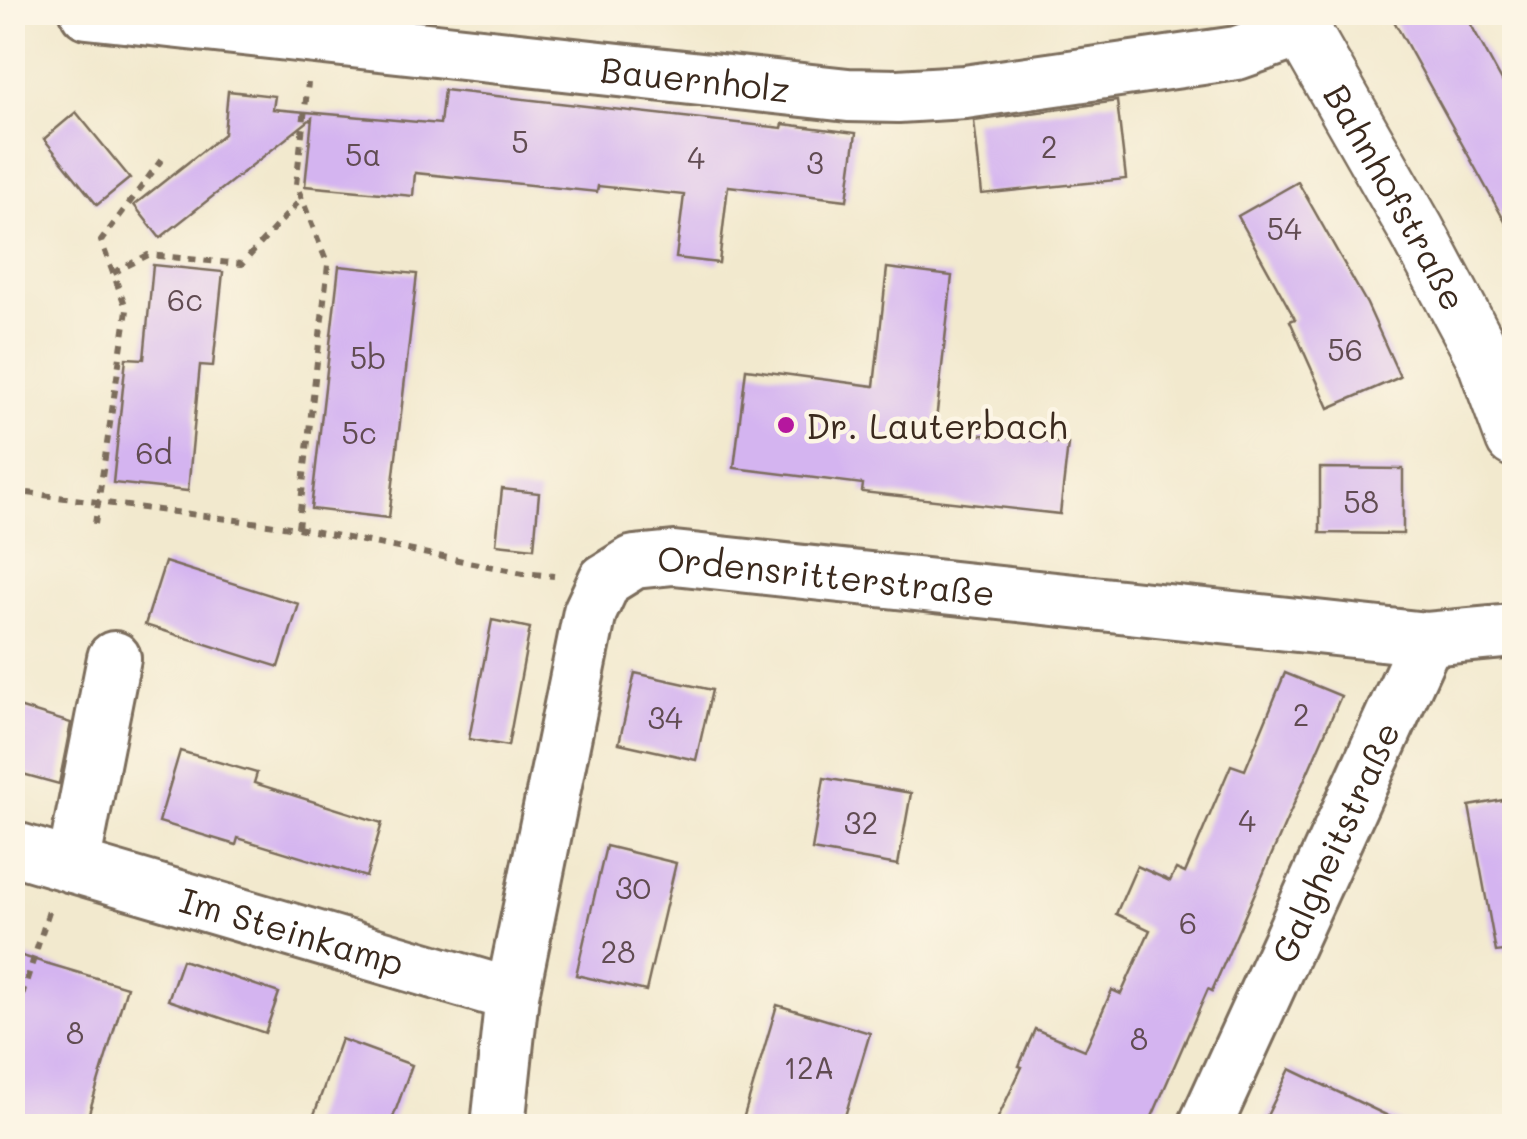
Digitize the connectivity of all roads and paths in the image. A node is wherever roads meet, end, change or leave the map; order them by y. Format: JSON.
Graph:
{"nodes":[{"id":1,"x":87,"y":12,"type":"edge"},
{"id":2,"x":202,"y":18,"type":"edge"},
{"id":3,"x":1297,"y":21,"type":"edge"},
{"id":4,"x":313,"y":38,"type":"junction"},
{"id":5,"x":162,"y":160,"type":"dead end"},
{"id":6,"x":302,"y":198,"type":"junction"},
{"id":7,"x":113,"y":273,"type":"junction"},
{"id":8,"x":1514,"y":439,"type":"edge"},
{"id":9,"x":12,"y":491,"type":"edge"},
{"id":10,"x":98,"y":502,"type":"junction"},
{"id":11,"x":96,"y":524,"type":"dead end"},
{"id":12,"x":298,"y":528,"type":"junction"},
{"id":13,"x":605,"y":580,"type":"junction"},
{"id":14,"x":1514,"y":631,"type":"edge"},
{"id":15,"x":1427,"y":639,"type":"junction"},
{"id":16,"x":114,"y":658,"type":"dead end"},
{"id":17,"x":12,"y":848,"type":"edge"},
{"id":18,"x":68,"y":865,"type":"junction"},
{"id":19,"x":512,"y":995,"type":"junction"},
{"id":20,"x":12,"y":1026,"type":"edge"},
{"id":21,"x":498,"y":1126,"type":"edge"},
{"id":22,"x":1205,"y":1126,"type":"edge"}],
"edges":[{"from":1,"to":2,"type":"street","name":"Bauernholz"},
{"from":2,"to":4,"type":"street","name":"Bauernholz"},
{"from":3,"to":4,"type":"street","name":"Bauernholz"},
{"from":3,"to":8,"type":"main road","name":"Bahnhofstraße"},
{"from":4,"to":6,"type":"path"},
{"from":5,"to":7,"type":"path"},
{"from":6,"to":7,"type":"path"},
{"from":6,"to":12,"type":"path"},
{"from":7,"to":10,"type":"path"},
{"from":9,"to":10,"type":"path"},
{"from":10,"to":11,"type":"path"},
{"from":10,"to":12,"type":"path"},
{"from":12,"to":13,"type":"path"},
{"from":13,"to":15,"type":"street","name":"Ordensritterstraße"},
{"from":13,"to":19,"type":"street","name":"Ordensritterstraße"},
{"from":14,"to":15,"type":"street"},
{"from":15,"to":22,"type":"street","name":"Galgheitstraße"},
{"from":16,"to":18,"type":"street"},
{"from":17,"to":18,"type":"street","name":"Im Steinkamp"},
{"from":18,"to":19,"type":"street","name":"Im Steinkamp"},
{"from":18,"to":20,"type":"path"},
{"from":19,"to":21,"type":"street","name":"Ordensritterstraße"}]}
